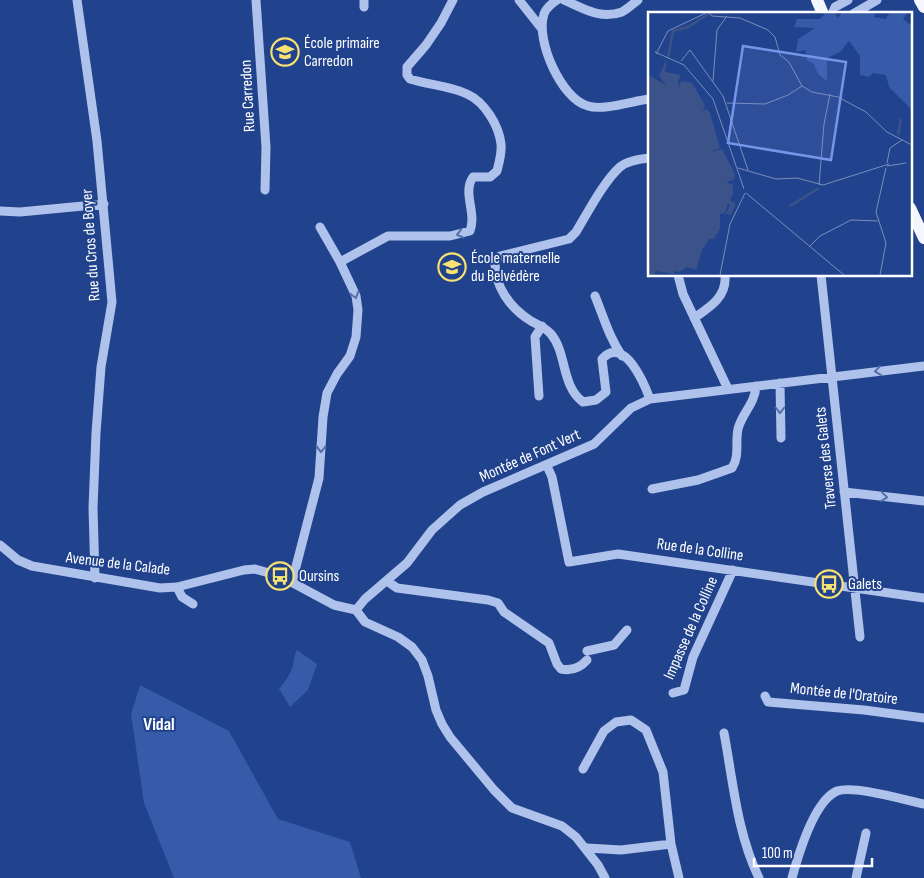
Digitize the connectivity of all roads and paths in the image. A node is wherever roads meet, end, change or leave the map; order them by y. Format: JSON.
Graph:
{"nodes":[{"id":1,"x":77,"y":0,"type":"edge"},
{"id":2,"x":256,"y":0,"type":"edge"},
{"id":3,"x":453,"y":0,"type":"edge"},
{"id":4,"x":519,"y":0,"type":"edge"},
{"id":5,"x":557,"y":0,"type":"edge"},
{"id":6,"x":564,"y":0,"type":"edge"},
{"id":7,"x":638,"y":0,"type":"edge"},
{"id":8,"x":817,"y":0,"type":"edge"},
{"id":9,"x":848,"y":0,"type":"edge"},
{"id":10,"x":877,"y":0,"type":"edge"},
{"id":11,"x":920,"y":0,"type":"edge"},
{"id":12,"x":924,"y":7,"type":"edge"},
{"id":13,"x":822,"y":12,"type":"edge"},
{"id":14,"x":833,"y":12,"type":"edge"},
{"id":15,"x":856,"y":12,"type":"edge"},
{"id":16,"x":542,"y":28,"type":"junction"},
{"id":17,"x":648,"y":99,"type":"edge"},
{"id":18,"x":648,"y":158,"type":"edge"},
{"id":19,"x":265,"y":190,"type":"dead end"},
{"id":20,"x":104,"y":204,"type":"junction"},
{"id":21,"x":0,"y":211,"type":"edge"},
{"id":22,"x":912,"y":212,"type":"edge"},
{"id":23,"x":320,"y":227,"type":"dead end"},
{"id":24,"x":924,"y":238,"type":"edge"},
{"id":25,"x":340,"y":262,"type":"junction"},
{"id":26,"x":678,"y":276,"type":"edge"},
{"id":27,"x":725,"y":276,"type":"edge"},
{"id":28,"x":821,"y":276,"type":"edge"},
{"id":29,"x":595,"y":296,"type":"dead end"},
{"id":30,"x":694,"y":318,"type":"junction"},
{"id":31,"x":542,"y":326,"type":"junction"},
{"id":32,"x":622,"y":356,"type":"junction"},
{"id":33,"x":924,"y":366,"type":"edge"},
{"id":34,"x":832,"y":376,"type":"junction"},
{"id":35,"x":780,"y":383,"type":"junction"},
{"id":36,"x":756,"y":386,"type":"junction"},
{"id":37,"x":728,"y":389,"type":"junction"},
{"id":38,"x":539,"y":396,"type":"dead end"},
{"id":39,"x":650,"y":399,"type":"junction"},
{"id":40,"x":780,"y":438,"type":"dead end"},
{"id":41,"x":548,"y":466,"type":"junction"},
{"id":42,"x":652,"y":489,"type":"dead end"},
{"id":43,"x":844,"y":492,"type":"junction"},
{"id":44,"x":924,"y":501,"type":"edge"},
{"id":45,"x":0,"y":545,"type":"edge"},
{"id":46,"x":733,"y":570,"type":"junction"},
{"id":47,"x":95,"y":578,"type":"junction"},
{"id":48,"x":387,"y":581,"type":"junction"},
{"id":49,"x":292,"y":582,"type":"junction"},
{"id":50,"x":177,"y":587,"type":"junction"},
{"id":51,"x":855,"y":588,"type":"junction"},
{"id":52,"x":924,"y":598,"type":"edge"},
{"id":53,"x":192,"y":604,"type":"dead end"},
{"id":54,"x":356,"y":610,"type":"junction"},
{"id":55,"x":627,"y":630,"type":"dead end"},
{"id":56,"x":860,"y":637,"type":"dead end"},
{"id":57,"x":673,"y":693,"type":"dead end"},
{"id":58,"x":765,"y":696,"type":"dead end"},
{"id":59,"x":924,"y":718,"type":"edge"},
{"id":60,"x":724,"y":733,"type":"dead end"},
{"id":61,"x":583,"y":769,"type":"dead end"},
{"id":62,"x":924,"y":804,"type":"edge"},
{"id":63,"x":866,"y":833,"type":"dead end"},
{"id":64,"x":671,"y":844,"type":"junction"},
{"id":65,"x":587,"y":848,"type":"junction"},
{"id":66,"x":605,"y":878,"type":"edge"},
{"id":67,"x":680,"y":878,"type":"edge"},
{"id":68,"x":759,"y":878,"type":"edge"},
{"id":69,"x":792,"y":878,"type":"edge"},
{"id":70,"x":856,"y":878,"type":"edge"}],
"edges":[{"from":1,"to":20,"type":"street","name":"Rue du Cros de Boyer"},
{"from":2,"to":19,"type":"street","name":"Rue Carredon"},
{"from":3,"to":25,"type":"street","one_way":true},
{"from":4,"to":16,"type":"street"},
{"from":5,"to":16,"type":"street"},
{"from":6,"to":7,"type":"street"},
{"from":8,"to":13,"type":"main road"},
{"from":9,"to":14,"type":"street"},
{"from":10,"to":15,"type":"street"},
{"from":11,"to":12,"type":"main road"},
{"from":16,"to":17,"type":"street"},
{"from":18,"to":31,"type":"street"},
{"from":20,"to":21,"type":"street"},
{"from":20,"to":47,"type":"street","name":"Rue du Cros de Boyer"},
{"from":22,"to":24,"type":"main road"},
{"from":23,"to":25,"type":"street"},
{"from":25,"to":49,"type":"street","one_way":true},
{"from":26,"to":30,"type":"street"},
{"from":27,"to":30,"type":"street"},
{"from":28,"to":34,"type":"street","name":"Traverse des Galets"},
{"from":29,"to":32,"type":"street"},
{"from":30,"to":37,"type":"street"},
{"from":31,"to":32,"type":"street"},
{"from":31,"to":38,"type":"street"},
{"from":32,"to":39,"type":"street"},
{"from":33,"to":34,"type":"street","name":"Montée de Font Vert","one_way":true},
{"from":34,"to":35,"type":"street","name":"Montée de Font Vert"},
{"from":34,"to":43,"type":"street","name":"Traverse des Galets"},
{"from":35,"to":36,"type":"street","name":"Montée de Font Vert"},
{"from":35,"to":40,"type":"street","one_way":true},
{"from":36,"to":37,"type":"street","name":"Montée de Font Vert"},
{"from":36,"to":42,"type":"street"},
{"from":37,"to":39,"type":"street","name":"Montée de Font Vert"},
{"from":39,"to":41,"type":"street","name":"Montée de Font Vert"},
{"from":41,"to":46,"type":"street","name":"Rue de la Colline"},
{"from":41,"to":48,"type":"street","name":"Montée de Font Vert"},
{"from":43,"to":44,"type":"street","one_way":true},
{"from":43,"to":51,"type":"street","name":"Traverse des Galets"},
{"from":45,"to":47,"type":"street","name":"Avenue de la Calade"},
{"from":46,"to":51,"type":"street","name":"Rue de la Colline"},
{"from":46,"to":57,"type":"street","name":"Impasse de la Colline"},
{"from":47,"to":50,"type":"street","name":"Avenue de la Calade"},
{"from":48,"to":54,"type":"street","name":"Montée de Font Vert"},
{"from":48,"to":55,"type":"street"},
{"from":49,"to":50,"type":"street","name":"Avenue de la Calade"},
{"from":49,"to":54,"type":"street","name":"Avenue de la Calade"},
{"from":50,"to":53,"type":"street"},
{"from":51,"to":52,"type":"street","name":"Rue de la Colline"},
{"from":51,"to":56,"type":"street","name":"Traverse des Galets"},
{"from":54,"to":65,"type":"street","name":"Avenue de la Calade"},
{"from":58,"to":59,"type":"street","name":"Montée de l'Oratoire"},
{"from":60,"to":68,"type":"street"},
{"from":61,"to":64,"type":"street"},
{"from":62,"to":69,"type":"street"},
{"from":63,"to":70,"type":"street"},
{"from":64,"to":65,"type":"street"},
{"from":64,"to":67,"type":"street"},
{"from":65,"to":66,"type":"street","name":"Avenue de la Calade"}]}
